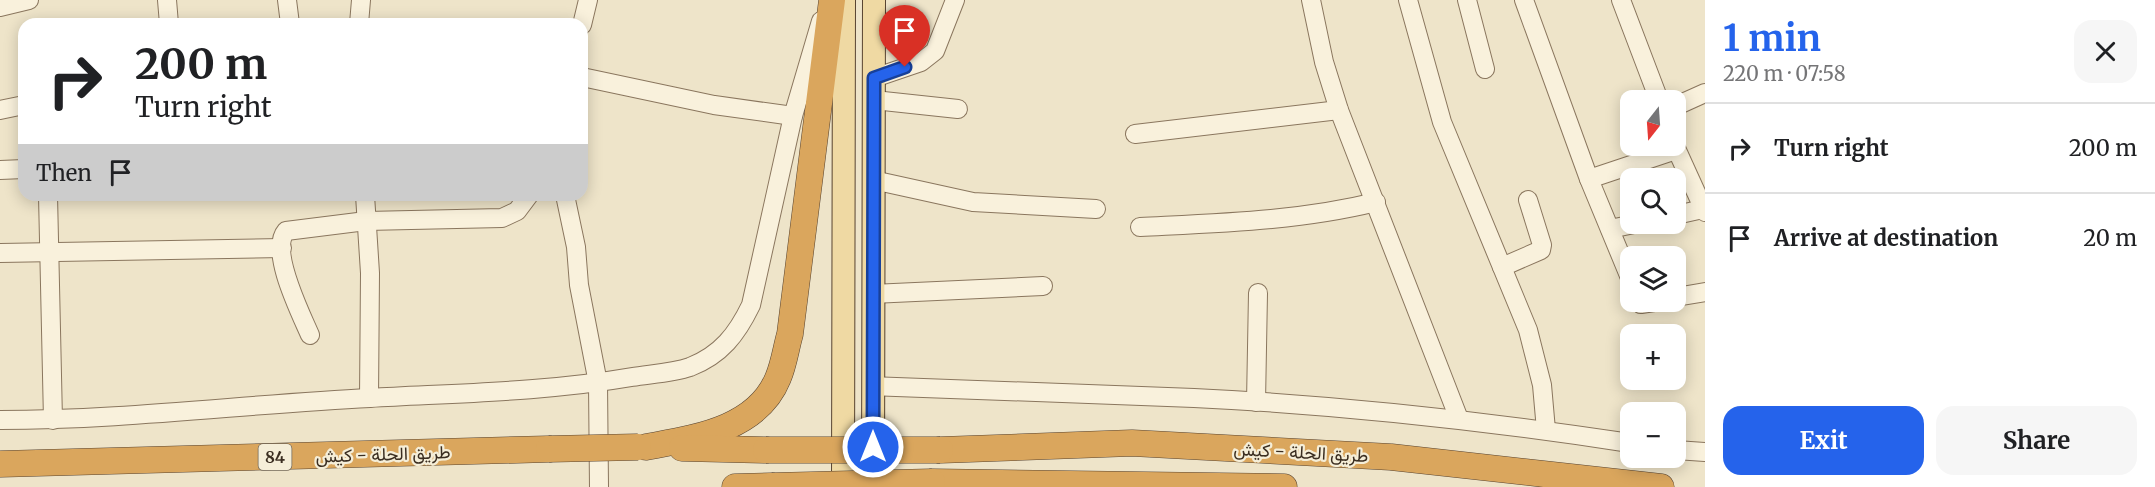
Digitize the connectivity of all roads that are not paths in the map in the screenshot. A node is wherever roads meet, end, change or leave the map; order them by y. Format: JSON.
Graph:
{"nodes":[{"id":1,"x":29,"y":0,"type":"edge"},
{"id":2,"x":167,"y":0,"type":"edge"},
{"id":3,"x":287,"y":0,"type":"edge"},
{"id":4,"x":361,"y":0,"type":"edge"},
{"id":5,"x":588,"y":0,"type":"edge"},
{"id":6,"x":830,"y":0,"type":"edge"},
{"id":7,"x":844,"y":0,"type":"edge"},
{"id":8,"x":874,"y":0,"type":"edge"},
{"id":9,"x":955,"y":0,"type":"edge"},
{"id":10,"x":1311,"y":0,"type":"edge"},
{"id":11,"x":1408,"y":0,"type":"edge"},
{"id":12,"x":1467,"y":0,"type":"edge"},
{"id":13,"x":1524,"y":0,"type":"edge"},
{"id":14,"x":1621,"y":0,"type":"edge"},
{"id":15,"x":0,"y":7,"type":"edge"},
{"id":16,"x":168,"y":18,"type":"edge"},
{"id":17,"x":289,"y":18,"type":"edge"},
{"id":18,"x":360,"y":18,"type":"edge"},
{"id":19,"x":584,"y":18,"type":"edge"},
{"id":20,"x":1485,"y":69,"type":"dead end"},
{"id":21,"x":588,"y":78,"type":"edge"},
{"id":22,"x":874,"y":89,"type":"junction"},
{"id":23,"x":1655,"y":90,"type":"edge"},
{"id":24,"x":1705,"y":93,"type":"edge"},
{"id":25,"x":1686,"y":102,"type":"edge"},
{"id":26,"x":18,"y":106,"type":"edge"},
{"id":27,"x":0,"y":110,"type":"edge"},
{"id":28,"x":958,"y":110,"type":"dead end"},
{"id":29,"x":1339,"y":110,"type":"junction"},
{"id":30,"x":793,"y":117,"type":"junction"},
{"id":31,"x":1136,"y":134,"type":"dead end"},
{"id":32,"x":1653,"y":156,"type":"edge"},
{"id":33,"x":1679,"y":156,"type":"edge"},
{"id":34,"x":18,"y":169,"type":"edge"},
{"id":35,"x":0,"y":170,"type":"edge"},
{"id":36,"x":1589,"y":179,"type":"junction"},
{"id":37,"x":873,"y":180,"type":"junction"},
{"id":38,"x":1528,"y":200,"type":"dead end"},
{"id":39,"x":48,"y":201,"type":"edge"},
{"id":40,"x":365,"y":201,"type":"edge"},
{"id":41,"x":524,"y":201,"type":"edge"},
{"id":42,"x":566,"y":201,"type":"edge"},
{"id":43,"x":1376,"y":202,"type":"junction"},
{"id":44,"x":1096,"y":209,"type":"dead end"},
{"id":45,"x":1704,"y":211,"type":"edge"},
{"id":46,"x":1686,"y":214,"type":"edge"},
{"id":47,"x":366,"y":221,"type":"junction"},
{"id":48,"x":1140,"y":227,"type":"dead end"},
{"id":49,"x":1620,"y":227,"type":"edge"},
{"id":50,"x":1610,"y":229,"type":"junction"},
{"id":51,"x":282,"y":248,"type":"junction"},
{"id":52,"x":50,"y":252,"type":"junction"},
{"id":53,"x":0,"y":253,"type":"edge"},
{"id":54,"x":1620,"y":254,"type":"edge"},
{"id":55,"x":1502,"y":267,"type":"junction"},
{"id":56,"x":1043,"y":286,"type":"dead end"},
{"id":57,"x":1705,"y":292,"type":"edge"},
{"id":58,"x":1258,"y":293,"type":"dead end"},
{"id":59,"x":872,"y":294,"type":"junction"},
{"id":60,"x":1686,"y":295,"type":"edge"},
{"id":61,"x":310,"y":335,"type":"dead end"},
{"id":62,"x":598,"y":383,"type":"junction"},
{"id":63,"x":872,"y":386,"type":"junction"},
{"id":64,"x":369,"y":398,"type":"junction"},
{"id":65,"x":1256,"y":402,"type":"junction"},
{"id":66,"x":1459,"y":419,"type":"junction"},
{"id":67,"x":0,"y":420,"type":"edge"},
{"id":68,"x":53,"y":420,"type":"junction"},
{"id":69,"x":1546,"y":430,"type":"junction"},
{"id":70,"x":1620,"y":441,"type":"edge"},
{"id":71,"x":642,"y":447,"type":"junction"},
{"id":72,"x":1686,"y":451,"type":"edge"},
{"id":73,"x":1705,"y":452,"type":"edge"},
{"id":74,"x":0,"y":464,"type":"edge"},
{"id":75,"x":959,"y":482,"type":"junction"},
{"id":76,"x":772,"y":486,"type":"edge"},
{"id":77,"x":599,"y":487,"type":"edge"},
{"id":78,"x":735,"y":487,"type":"edge"},
{"id":79,"x":843,"y":487,"type":"edge"},
{"id":80,"x":873,"y":487,"type":"edge"},
{"id":81,"x":990,"y":487,"type":"edge"},
{"id":82,"x":1284,"y":487,"type":"edge"},
{"id":83,"x":1661,"y":487,"type":"edge"}],
"edges":[{"from":1,"to":15,"type":"street"},
{"from":2,"to":16,"type":"street"},
{"from":3,"to":17,"type":"street"},
{"from":4,"to":18,"type":"street"},
{"from":5,"to":19,"type":"street"},
{"from":6,"to":30,"type":"street"},
{"from":6,"to":71,"type":"highway"},
{"from":7,"to":79,"type":"main road"},
{"from":8,"to":22,"type":"main road"},
{"from":9,"to":22,"type":"street"},
{"from":10,"to":29,"type":"street"},
{"from":11,"to":55,"type":"street"},
{"from":12,"to":20,"type":"street"},
{"from":13,"to":36,"type":"street"},
{"from":14,"to":23,"type":"street"},
{"from":21,"to":30,"type":"street"},
{"from":22,"to":28,"type":"street"},
{"from":22,"to":37,"type":"main road"},
{"from":24,"to":25,"type":"street"},
{"from":26,"to":27,"type":"street"},
{"from":29,"to":31,"type":"street"},
{"from":29,"to":43,"type":"street"},
{"from":30,"to":62,"type":"street"},
{"from":32,"to":36,"type":"street"},
{"from":33,"to":45,"type":"street"},
{"from":34,"to":35,"type":"street"},
{"from":36,"to":50,"type":"street"},
{"from":37,"to":44,"type":"street"},
{"from":37,"to":59,"type":"main road"},
{"from":38,"to":55,"type":"street"},
{"from":39,"to":52,"type":"street"},
{"from":40,"to":47,"type":"street"},
{"from":41,"to":47,"type":"street"},
{"from":42,"to":62,"type":"street"},
{"from":43,"to":48,"type":"street"},
{"from":43,"to":66,"type":"street"},
{"from":45,"to":46,"type":"street"},
{"from":47,"to":51,"type":"street"},
{"from":47,"to":64,"type":"street"},
{"from":49,"to":50,"type":"street"},
{"from":50,"to":54,"type":"street"},
{"from":51,"to":52,"type":"street"},
{"from":51,"to":61,"type":"street"},
{"from":52,"to":53,"type":"street"},
{"from":52,"to":68,"type":"street"},
{"from":55,"to":69,"type":"street"},
{"from":56,"to":59,"type":"street"},
{"from":57,"to":60,"type":"street"},
{"from":58,"to":65,"type":"street"},
{"from":59,"to":63,"type":"main road"},
{"from":62,"to":64,"type":"street"},
{"from":62,"to":77,"type":"street"},
{"from":63,"to":65,"type":"street"},
{"from":63,"to":80,"type":"main road"},
{"from":64,"to":68,"type":"street"},
{"from":65,"to":66,"type":"street"},
{"from":66,"to":69,"type":"street"},
{"from":67,"to":68,"type":"street"},
{"from":69,"to":70,"type":"street"},
{"from":71,"to":74,"type":"highway","name":"طريق الحلة - كيش","number":"84","bridge":true},
{"from":71,"to":83,"type":"highway","name":"طريق الحلة - كيش","bridge":true},
{"from":72,"to":73,"type":"street"},
{"from":75,"to":76,"type":"highway","bridge":true},
{"from":75,"to":81,"type":"highway"},
{"from":75,"to":82,"type":"highway"},
{"from":76,"to":78,"type":"highway"}]}
